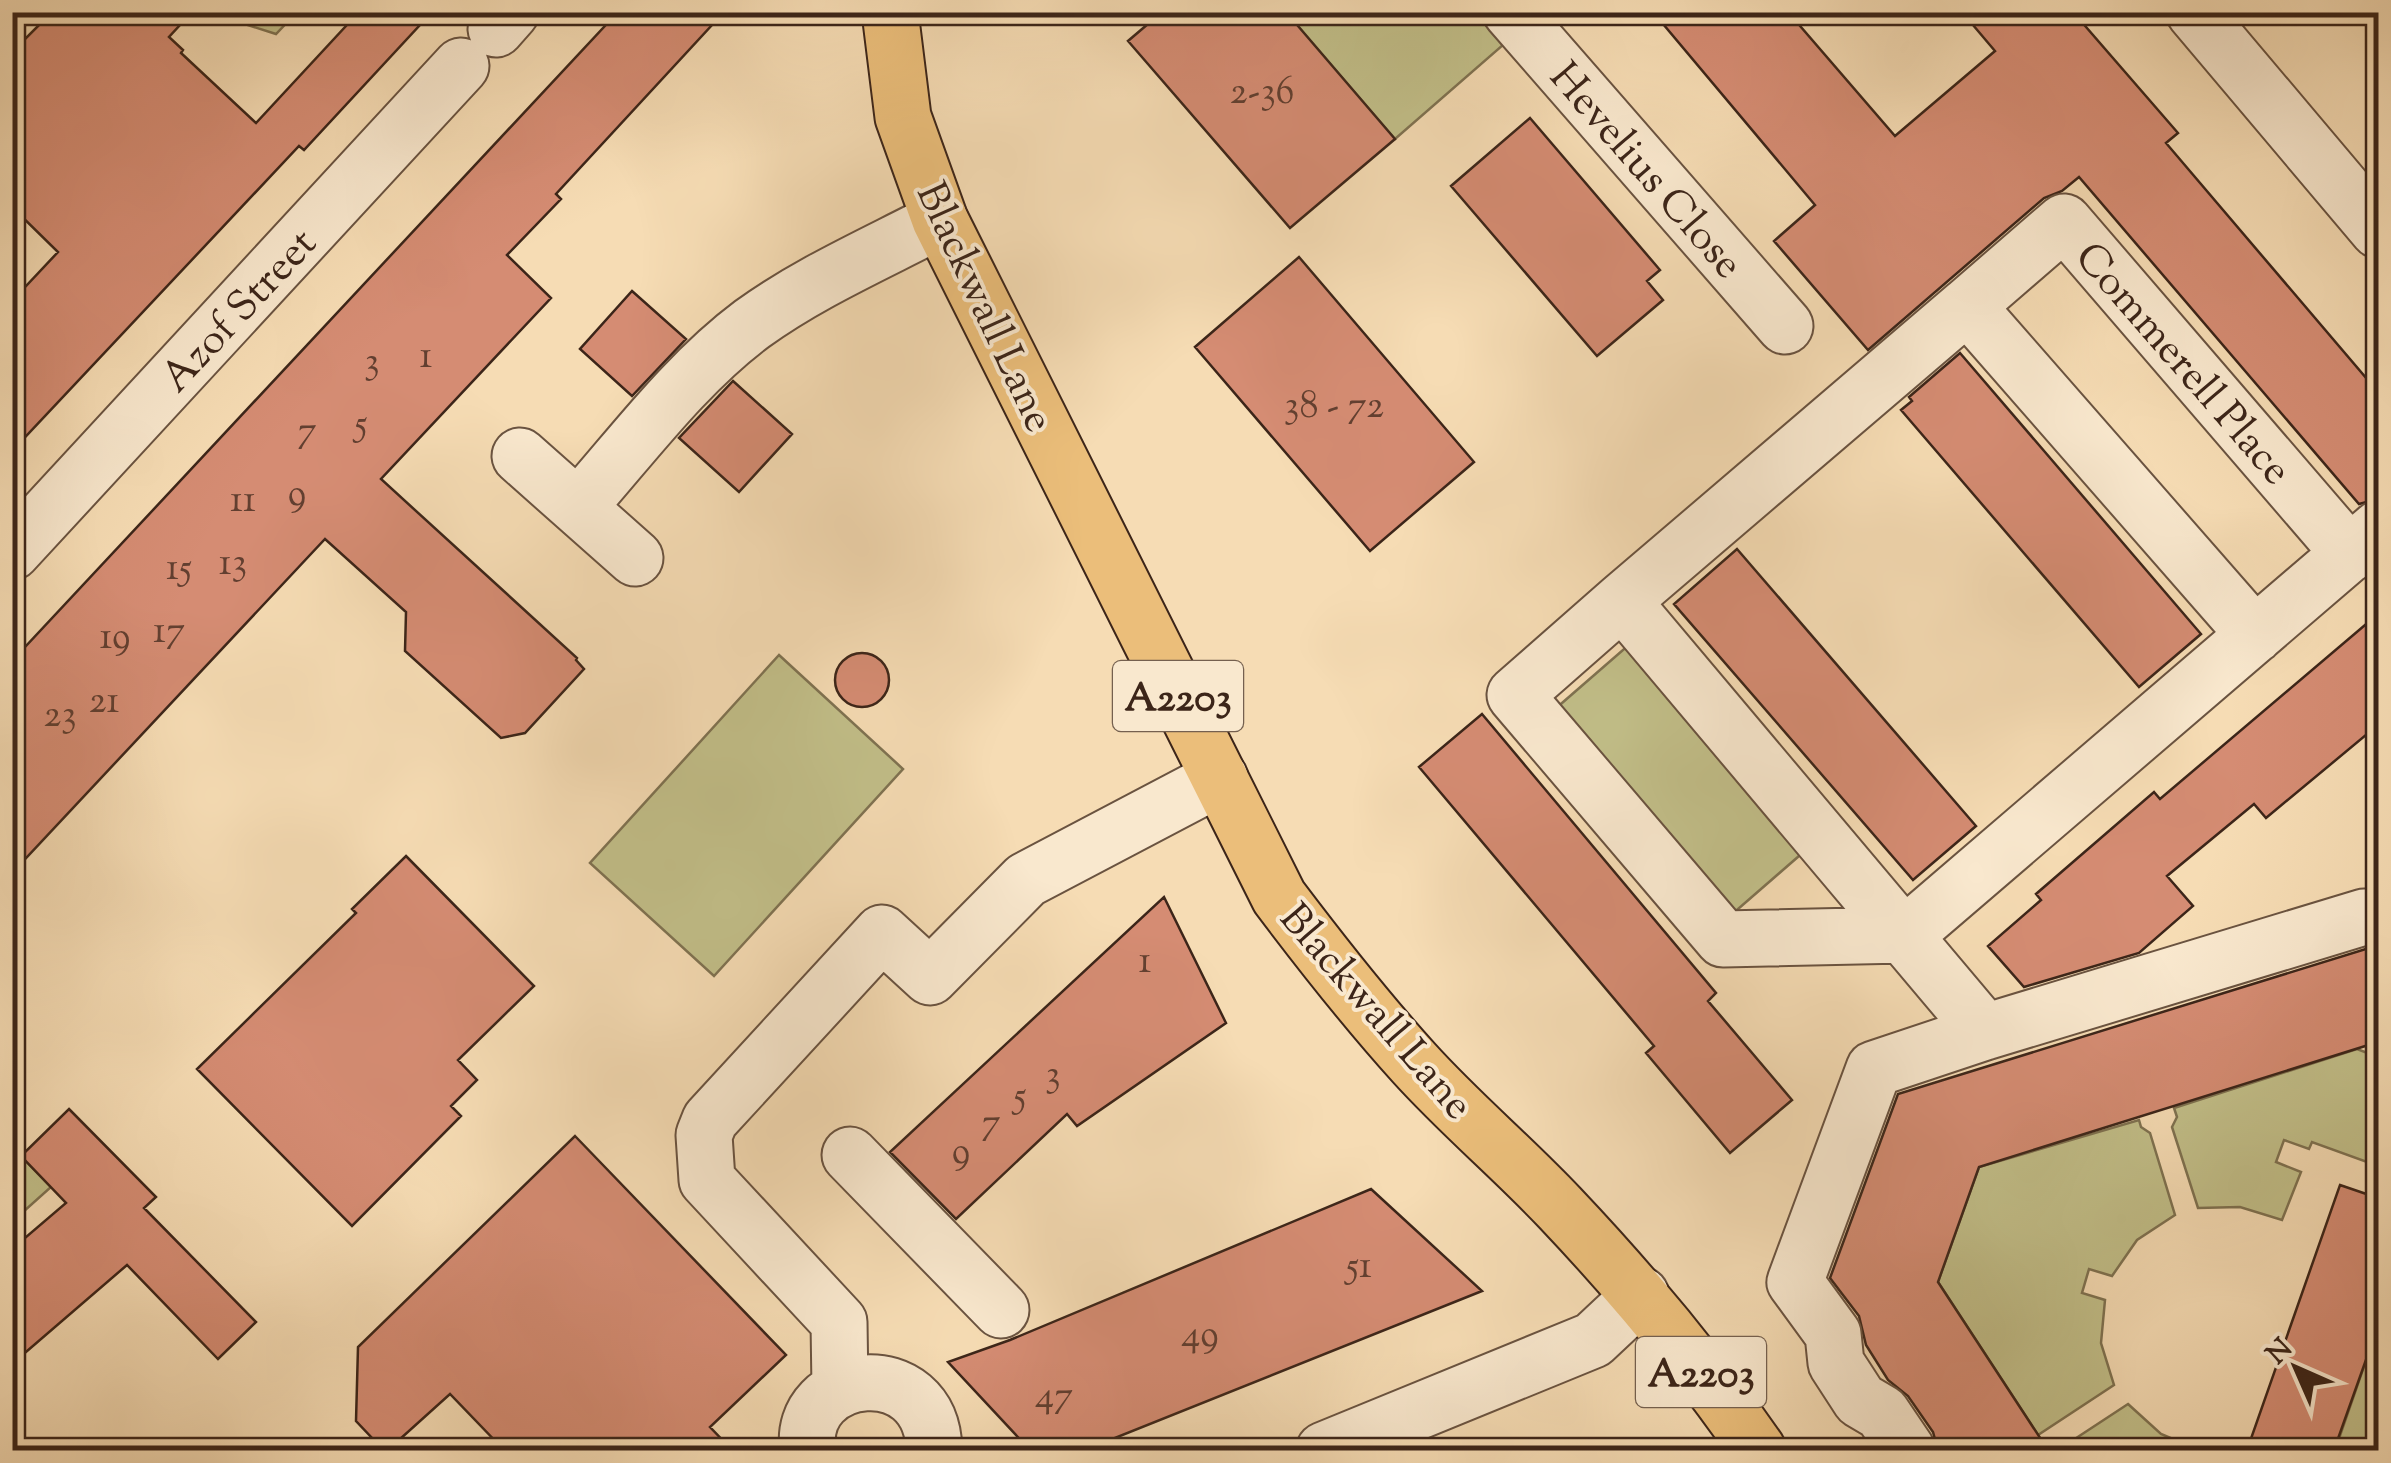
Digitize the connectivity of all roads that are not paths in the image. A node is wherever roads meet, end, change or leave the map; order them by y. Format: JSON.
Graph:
{"nodes":[{"id":1,"x":890,"y":12,"type":"edge"},
{"id":2,"x":1511,"y":12,"type":"edge"},
{"id":3,"x":2194,"y":12,"type":"edge"},
{"id":4,"x":489,"y":36,"type":"edge"},
{"id":5,"x":940,"y":220,"type":"junction"},
{"id":6,"x":2378,"y":230,"type":"edge"},
{"id":7,"x":1967,"y":306,"type":"junction"},
{"id":8,"x":1785,"y":326,"type":"dead end"},
{"id":9,"x":520,"y":456,"type":"dead end"},
{"id":10,"x":578,"y":507,"type":"junction"},
{"id":11,"x":2364,"y":542,"type":"edge"},
{"id":12,"x":12,"y":552,"type":"edge"},
{"id":13,"x":635,"y":558,"type":"dead end"},
{"id":14,"x":1622,"y":601,"type":"junction"},
{"id":15,"x":2255,"y":635,"type":"junction"},
{"id":16,"x":1220,"y":778,"type":"junction"},
{"id":17,"x":2378,"y":916,"type":"edge"},
{"id":18,"x":1905,"y":935,"type":"junction"},
{"id":19,"x":1985,"y":1032,"type":"junction"},
{"id":20,"x":850,"y":1155,"type":"dead end"},
{"id":21,"x":1640,"y":1295,"type":"junction"},
{"id":22,"x":1001,"y":1310,"type":"dead end"},
{"id":23,"x":840,"y":1388,"type":"junction"},
{"id":24,"x":808,"y":1450,"type":"edge"},
{"id":25,"x":934,"y":1450,"type":"edge"},
{"id":26,"x":1324,"y":1450,"type":"edge"},
{"id":27,"x":1758,"y":1450,"type":"edge"},
{"id":28,"x":1907,"y":1450,"type":"edge"}],
"edges":[{"from":1,"to":5,"type":"main road","name":"Blackwall Lane","number":"A2203"},
{"from":2,"to":8,"type":"street","name":"Hevelius Close"},
{"from":3,"to":6,"type":"street"},
{"from":4,"to":12,"type":"street","name":"Azof Street"},
{"from":5,"to":10,"type":"street"},
{"from":5,"to":16,"type":"main road","name":"Blackwall Lane","number":"A2203"},
{"from":7,"to":11,"type":"street","name":"Commerell Place"},
{"from":7,"to":14,"type":"street","name":"Commerell Place"},
{"from":7,"to":15,"type":"street"},
{"from":9,"to":10,"type":"street"},
{"from":10,"to":13,"type":"street"},
{"from":11,"to":15,"type":"street","name":"Commerell Place"},
{"from":14,"to":18,"type":"street"},
{"from":14,"to":18,"type":"street","name":"Commerell Place"},
{"from":15,"to":18,"type":"street","name":"Commerell Place"},
{"from":16,"to":21,"type":"main road","name":"Blackwall Lane","number":"A2203"},
{"from":16,"to":23,"type":"street"},
{"from":17,"to":19,"type":"street"},
{"from":18,"to":19,"type":"street"},
{"from":19,"to":28,"type":"street"},
{"from":20,"to":22,"type":"street"},
{"from":21,"to":26,"type":"street"},
{"from":21,"to":27,"type":"main road","name":"Blackwall Lane","number":"A2203"},
{"from":23,"to":24,"type":"street"},
{"from":23,"to":25,"type":"street"}]}
